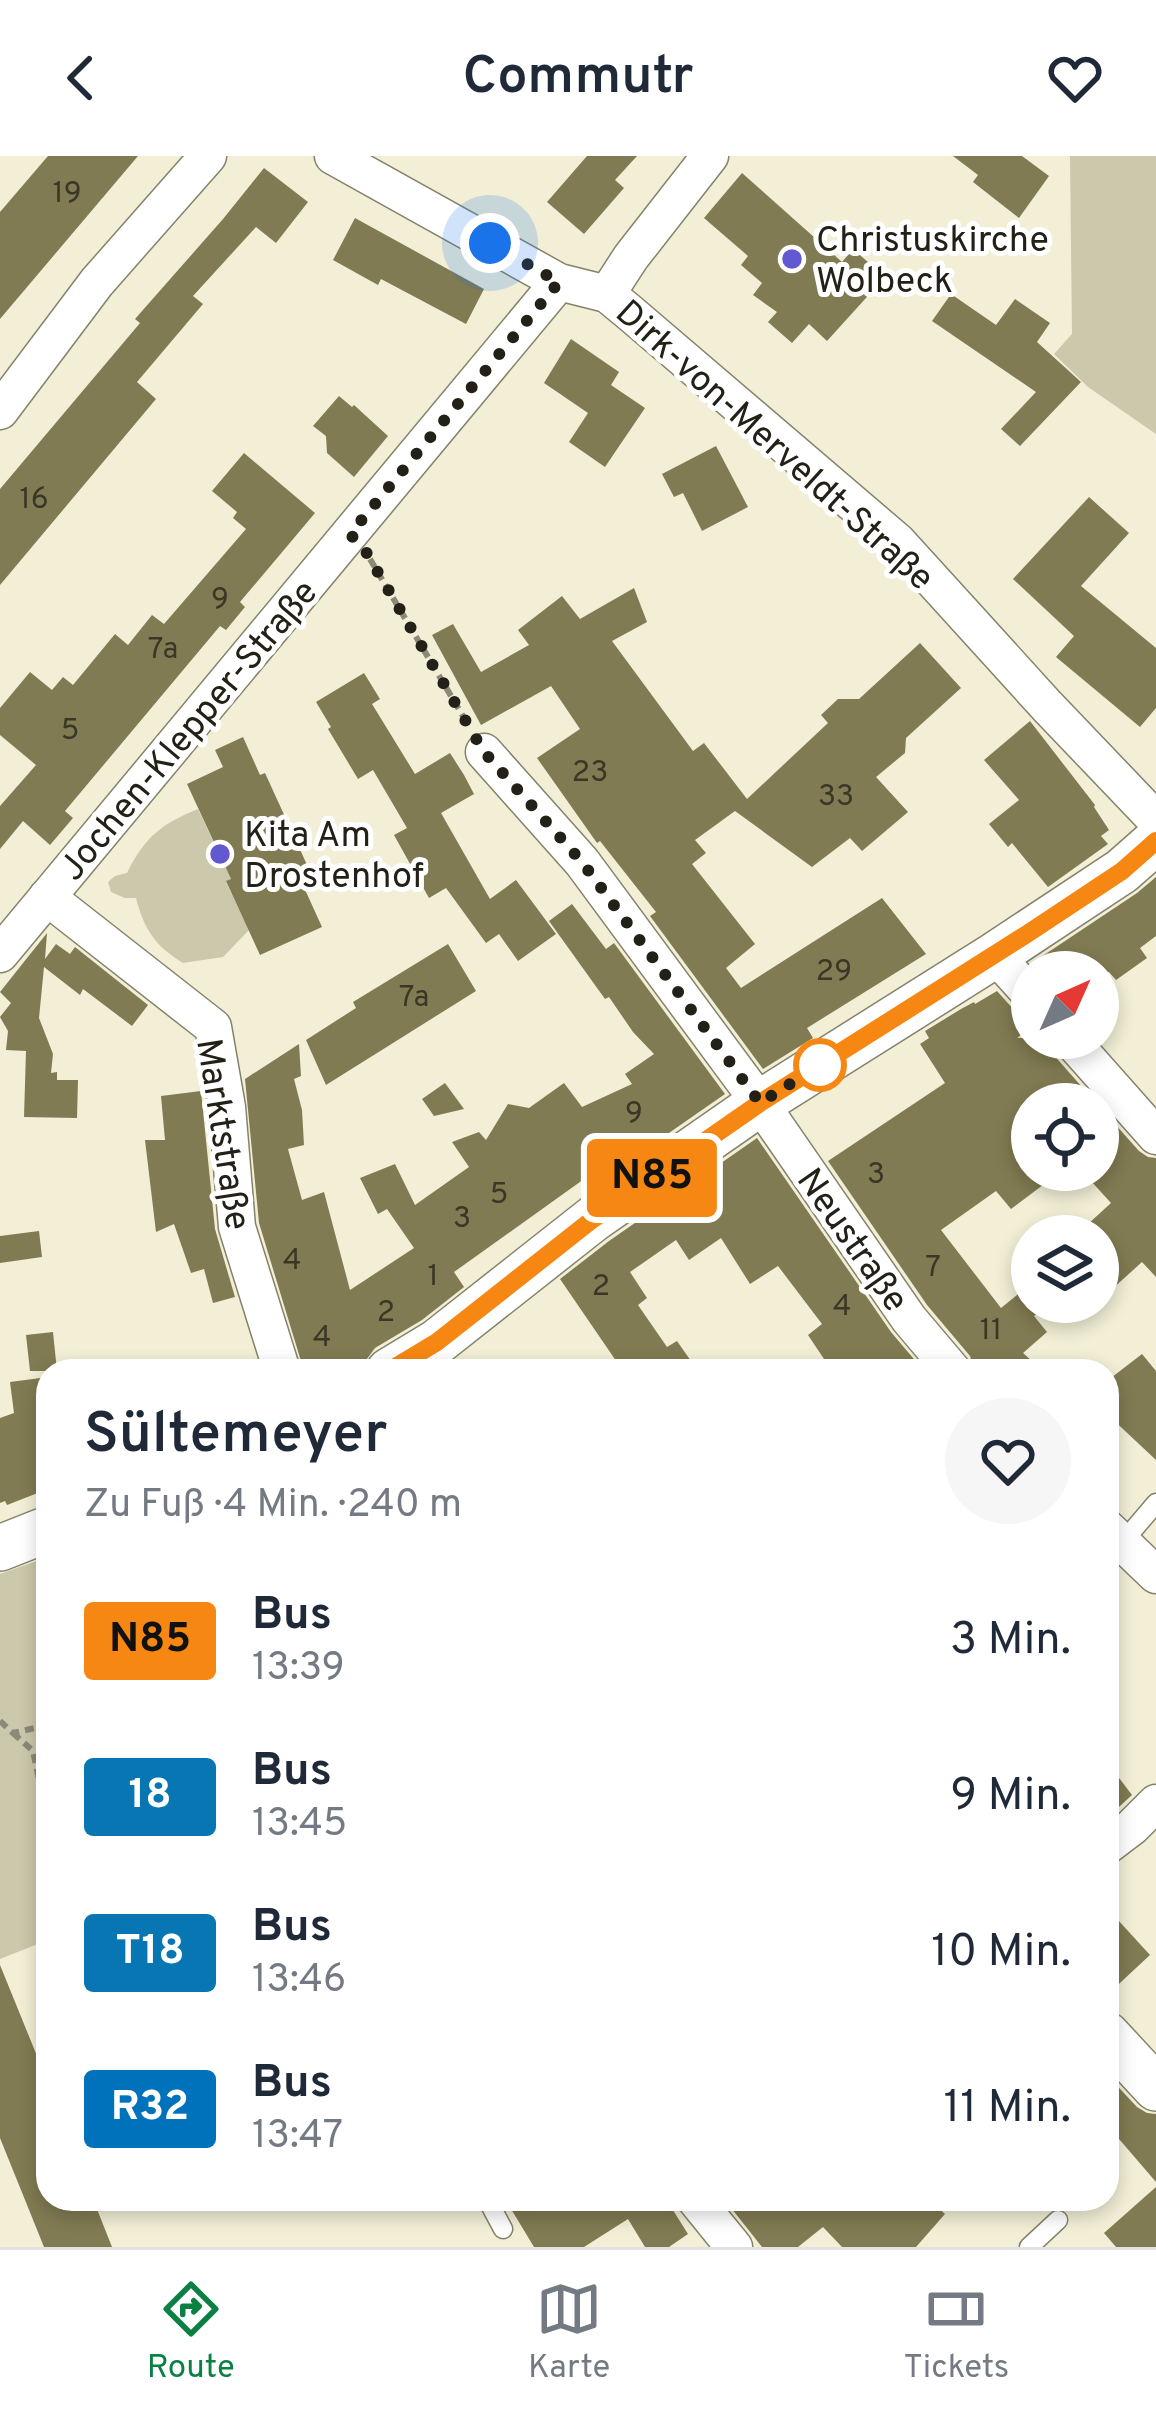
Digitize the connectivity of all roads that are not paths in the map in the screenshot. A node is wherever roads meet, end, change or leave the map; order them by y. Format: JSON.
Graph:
{"nodes":[{"id":1,"x":208,"y":156,"type":"edge"},
{"id":2,"x":333,"y":156,"type":"edge"},
{"id":3,"x":710,"y":156,"type":"edge"},
{"id":4,"x":559,"y":282,"type":"junction"},
{"id":5,"x":607,"y":294,"type":"junction"},
{"id":6,"x":0,"y":411,"type":"edge"},
{"id":7,"x":484,"y":752,"type":"road end"},
{"id":8,"x":1156,"y":820,"type":"edge"},
{"id":9,"x":1156,"y":841,"type":"edge"},
{"id":10,"x":47,"y":897,"type":"junction"},
{"id":11,"x":0,"y":954,"type":"edge"},
{"id":12,"x":995,"y":955,"type":"junction"},
{"id":13,"x":1011,"y":973,"type":"edge"},
{"id":14,"x":1088,"y":1059,"type":"edge"},
{"id":15,"x":760,"y":1103,"type":"junction"},
{"id":16,"x":1156,"y":1136,"type":"edge"},
{"id":17,"x":451,"y":1356,"type":"edge"},
{"id":18,"x":278,"y":1359,"type":"edge"},
{"id":19,"x":943,"y":1359,"type":"edge"},
{"id":20,"x":1156,"y":1503,"type":"edge"},
{"id":21,"x":1119,"y":1532,"type":"edge"},
{"id":22,"x":1119,"y":1539,"type":"edge"},
{"id":23,"x":1156,"y":1575,"type":"edge"},
{"id":24,"x":1156,"y":1803,"type":"edge"},
{"id":25,"x":1119,"y":1837,"type":"edge"},
{"id":26,"x":1119,"y":2048,"type":"edge"},
{"id":27,"x":1156,"y":2088,"type":"edge"},
{"id":28,"x":493,"y":2211,"type":"edge"},
{"id":29,"x":705,"y":2211,"type":"edge"},
{"id":30,"x":1058,"y":2220,"type":"dead end"},
{"id":31,"x":503,"y":2229,"type":"dead end"},
{"id":32,"x":734,"y":2247,"type":"edge"},
{"id":33,"x":1029,"y":2247,"type":"edge"}],
"edges":[{"from":1,"to":6,"type":"street"},
{"from":2,"to":4,"type":"street","name":"Dirk-von-Merveldt-Straße"},
{"from":3,"to":5,"type":"street"},
{"from":4,"to":5,"type":"street","name":"Dirk-von-Merveldt-Straße"},
{"from":4,"to":10,"type":"street","name":"Jochen-Klepper-Straße"},
{"from":5,"to":8,"type":"street","name":"Dirk-von-Merveldt-Straße"},
{"from":7,"to":15,"type":"street","name":"Neustraße"},
{"from":9,"to":12,"type":"street"},
{"from":10,"to":11,"type":"street","name":"Jochen-Klepper-Straße"},
{"from":10,"to":18,"type":"street","name":"Marktstraße"},
{"from":12,"to":13,"type":"street"},
{"from":12,"to":15,"type":"street"},
{"from":14,"to":16,"type":"street"},
{"from":15,"to":17,"type":"street"},
{"from":15,"to":19,"type":"street","name":"Neustraße"},
{"from":20,"to":21,"type":"lane"},
{"from":22,"to":23,"type":"street"},
{"from":24,"to":25,"type":"street"},
{"from":26,"to":27,"type":"street"},
{"from":28,"to":31,"type":"lane"},
{"from":29,"to":32,"type":"street"},
{"from":30,"to":33,"type":"lane"}]}
